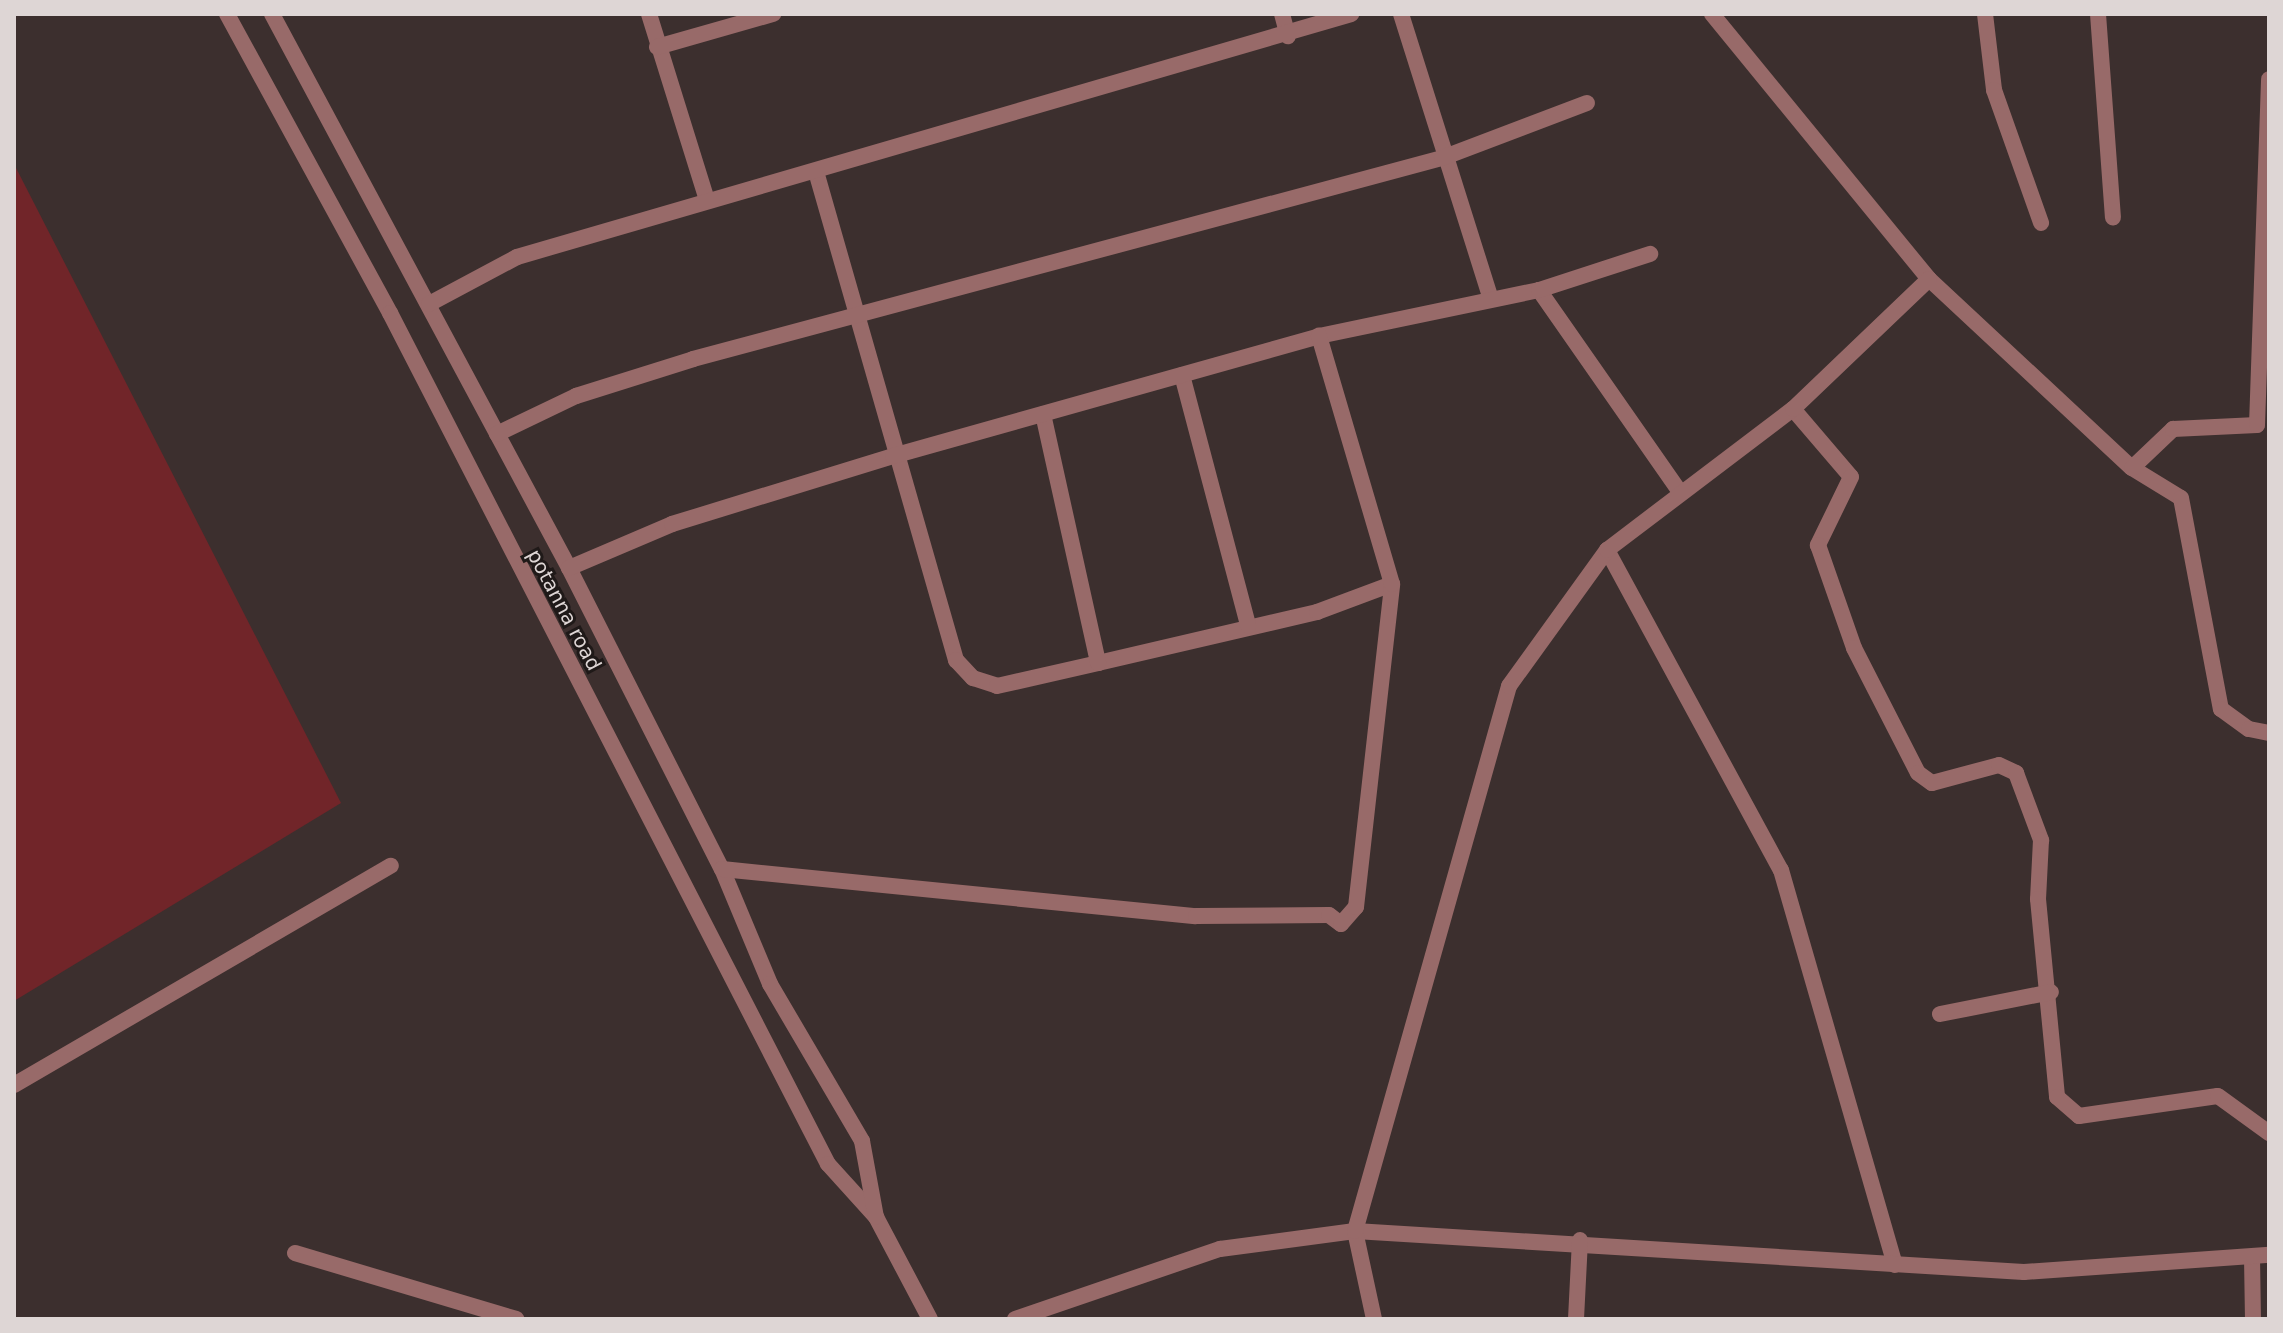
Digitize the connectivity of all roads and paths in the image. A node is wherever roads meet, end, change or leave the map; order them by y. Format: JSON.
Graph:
{"nodes":[{"id":1,"x":227,"y":14,"type":"edge"},
{"id":2,"x":649,"y":14,"type":"edge"},
{"id":3,"x":773,"y":14,"type":"edge"},
{"id":4,"x":1282,"y":14,"type":"edge"},
{"id":5,"x":1351,"y":14,"type":"edge"},
{"id":6,"x":1401,"y":14,"type":"edge"},
{"id":7,"x":1712,"y":14,"type":"edge"},
{"id":8,"x":1985,"y":14,"type":"edge"},
{"id":9,"x":2098,"y":14,"type":"edge"},
{"id":10,"x":279,"y":16,"type":"edge"},
{"id":11,"x":1288,"y":36,"type":"junction"},
{"id":12,"x":657,"y":47,"type":"junction"},
{"id":13,"x":2269,"y":79,"type":"edge"},
{"id":14,"x":1587,"y":103,"type":"dead end"},
{"id":15,"x":1442,"y":158,"type":"junction"},
{"id":16,"x":817,"y":175,"type":"junction"},
{"id":17,"x":707,"y":200,"type":"junction"},
{"id":18,"x":2113,"y":217,"type":"dead end"},
{"id":19,"x":2041,"y":223,"type":"dead end"},
{"id":20,"x":1650,"y":254,"type":"dead end"},
{"id":21,"x":1929,"y":279,"type":"junction"},
{"id":22,"x":1539,"y":290,"type":"junction"},
{"id":23,"x":1490,"y":297,"type":"junction"},
{"id":24,"x":429,"y":304,"type":"junction"},
{"id":25,"x":854,"y":315,"type":"junction"},
{"id":26,"x":1319,"y":336,"type":"junction"},
{"id":27,"x":1182,"y":375,"type":"junction"},
{"id":28,"x":1793,"y":409,"type":"junction"},
{"id":29,"x":1043,"y":414,"type":"junction"},
{"id":30,"x":497,"y":434,"type":"junction"},
{"id":31,"x":893,"y":456,"type":"junction"},
{"id":32,"x":2132,"y":468,"type":"junction"},
{"id":33,"x":1680,"y":492,"type":"junction"},
{"id":34,"x":1607,"y":550,"type":"junction"},
{"id":35,"x":569,"y":568,"type":"junction"},
{"id":36,"x":1392,"y":584,"type":"junction"},
{"id":37,"x":1248,"y":625,"type":"junction"},
{"id":38,"x":1098,"y":663,"type":"junction"},
{"id":39,"x":2269,"y":733,"type":"edge"},
{"id":40,"x":391,"y":866,"type":"dead end"},
{"id":41,"x":722,"y":869,"type":"junction"},
{"id":42,"x":2051,"y":992,"type":"junction"},
{"id":43,"x":1940,"y":1014,"type":"dead end"},
{"id":44,"x":14,"y":1085,"type":"edge"},
{"id":45,"x":2269,"y":1133,"type":"edge"},
{"id":46,"x":876,"y":1217,"type":"junction"},
{"id":47,"x":1355,"y":1231,"type":"junction"},
{"id":48,"x":1580,"y":1240,"type":"junction"},
{"id":49,"x":295,"y":1253,"type":"dead end"},
{"id":50,"x":2261,"y":1256,"type":"edge"},
{"id":51,"x":1895,"y":1265,"type":"junction"},
{"id":52,"x":516,"y":1319,"type":"edge"},
{"id":53,"x":930,"y":1319,"type":"edge"},
{"id":54,"x":1015,"y":1319,"type":"edge"},
{"id":55,"x":1374,"y":1319,"type":"edge"},
{"id":56,"x":1576,"y":1319,"type":"edge"},
{"id":57,"x":2253,"y":1319,"type":"edge"}],
"edges":[{"from":1,"to":46,"type":"street","name":"potanna road"},
{"from":2,"to":12,"type":"street"},
{"from":3,"to":12,"type":"street"},
{"from":4,"to":11,"type":"street"},
{"from":5,"to":11,"type":"street"},
{"from":6,"to":15,"type":"street"},
{"from":7,"to":21,"type":"street"},
{"from":8,"to":19,"type":"street"},
{"from":9,"to":18,"type":"street"},
{"from":10,"to":24,"type":"street","name":"potanna road"},
{"from":11,"to":16,"type":"street"},
{"from":12,"to":17,"type":"street"},
{"from":13,"to":32,"type":"street"},
{"from":14,"to":15,"type":"street"},
{"from":15,"to":23,"type":"street"},
{"from":15,"to":25,"type":"street"},
{"from":16,"to":17,"type":"street"},
{"from":16,"to":25,"type":"street"},
{"from":17,"to":24,"type":"street"},
{"from":20,"to":22,"type":"street"},
{"from":21,"to":28,"type":"street"},
{"from":21,"to":32,"type":"street"},
{"from":22,"to":23,"type":"street"},
{"from":22,"to":33,"type":"street"},
{"from":23,"to":26,"type":"street"},
{"from":24,"to":30,"type":"street","name":"potanna road"},
{"from":25,"to":30,"type":"street"},
{"from":25,"to":31,"type":"street"},
{"from":26,"to":27,"type":"street"},
{"from":26,"to":36,"type":"street"},
{"from":27,"to":29,"type":"street"},
{"from":27,"to":37,"type":"street"},
{"from":28,"to":33,"type":"street"},
{"from":28,"to":42,"type":"street"},
{"from":29,"to":31,"type":"street"},
{"from":29,"to":38,"type":"street"},
{"from":30,"to":35,"type":"street","name":"potanna road"},
{"from":31,"to":35,"type":"street"},
{"from":31,"to":38,"type":"street"},
{"from":32,"to":39,"type":"street"},
{"from":33,"to":34,"type":"street"},
{"from":34,"to":47,"type":"street"},
{"from":34,"to":51,"type":"street"},
{"from":35,"to":41,"type":"street","name":"potanna road"},
{"from":36,"to":37,"type":"street"},
{"from":36,"to":41,"type":"street"},
{"from":37,"to":38,"type":"street"},
{"from":40,"to":44,"type":"street"},
{"from":41,"to":46,"type":"street","name":"potanna road"},
{"from":42,"to":43,"type":"street"},
{"from":42,"to":45,"type":"street"},
{"from":46,"to":53,"type":"street","name":"potanna road"},
{"from":47,"to":48,"type":"street"},
{"from":47,"to":54,"type":"street"},
{"from":47,"to":55,"type":"street"},
{"from":48,"to":51,"type":"street"},
{"from":48,"to":56,"type":"street"},
{"from":49,"to":52,"type":"street"},
{"from":50,"to":51,"type":"street"},
{"from":50,"to":57,"type":"street"}]}
